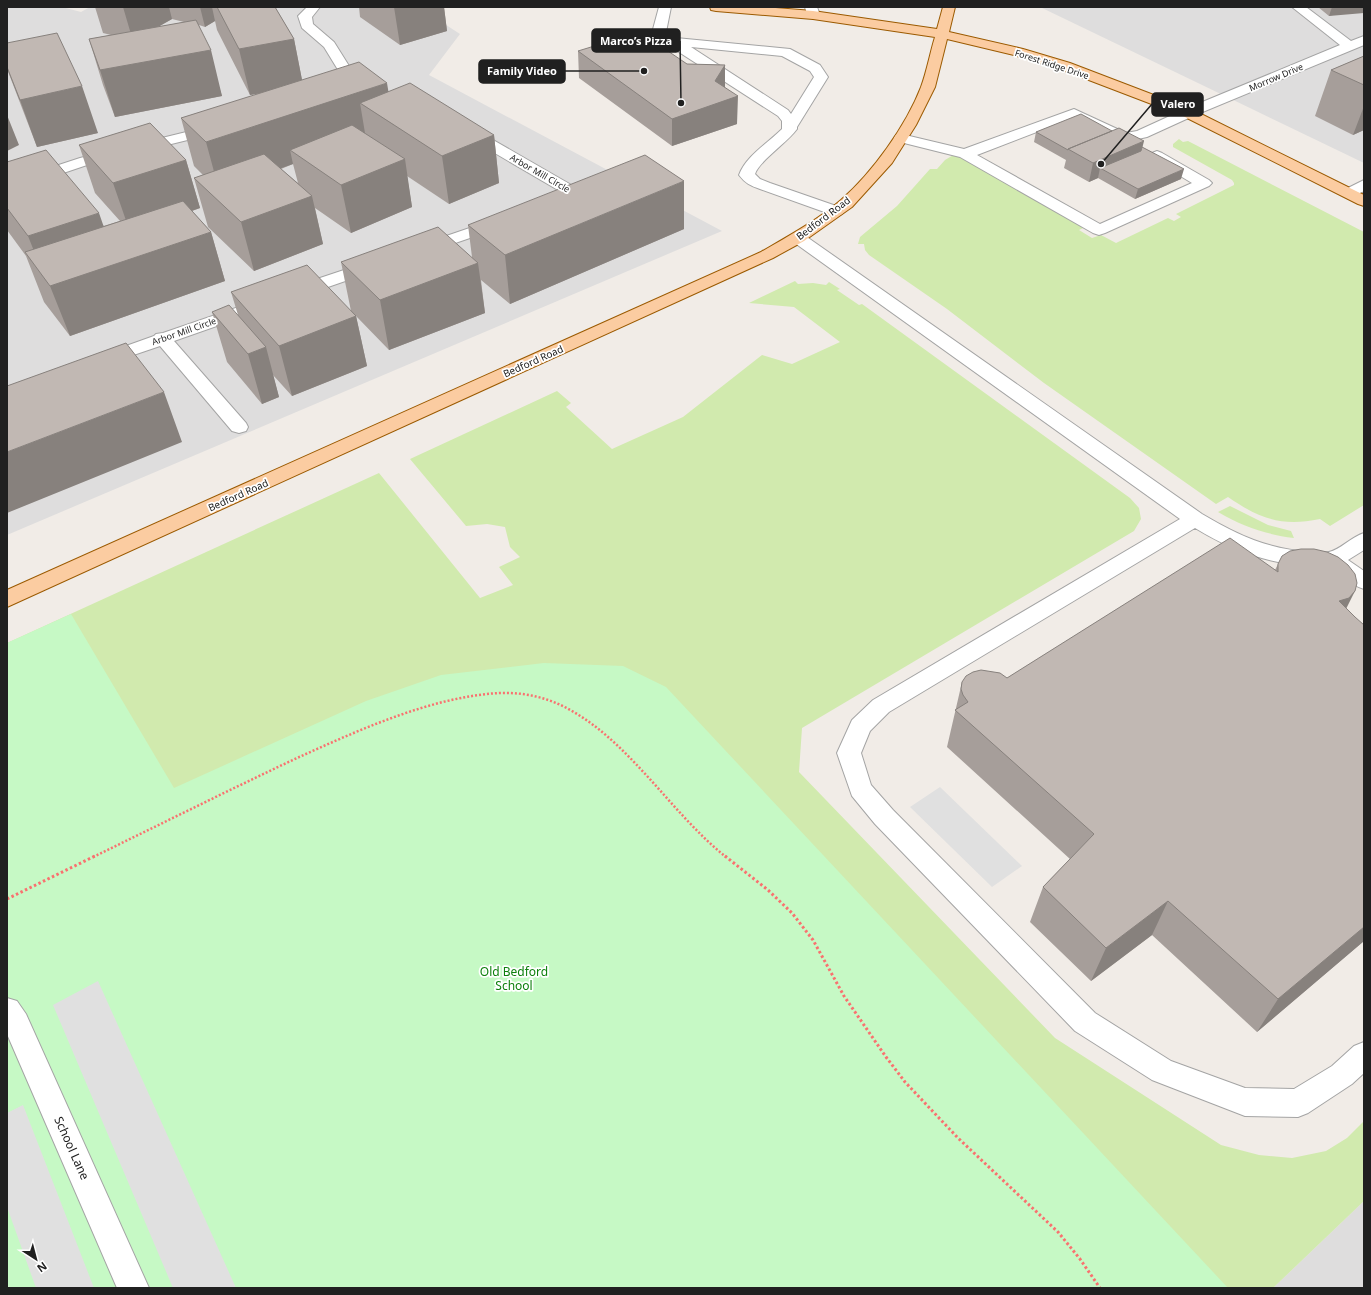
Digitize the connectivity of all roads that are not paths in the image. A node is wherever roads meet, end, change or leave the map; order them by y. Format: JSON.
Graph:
{"nodes":[{"id":1,"x":666,"y":7,"type":"edge"},
{"id":2,"x":716,"y":7,"type":"edge"},
{"id":3,"x":949,"y":7,"type":"edge"},
{"id":4,"x":1298,"y":7,"type":"edge"},
{"id":5,"x":306,"y":10,"type":"edge"},
{"id":6,"x":812,"y":11,"type":"edge"},
{"id":7,"x":659,"y":33,"type":"junction"},
{"id":8,"x":942,"y":34,"type":"junction"},
{"id":9,"x":644,"y":37,"type":"edge"},
{"id":10,"x":1364,"y":40,"type":"edge"},
{"id":11,"x":672,"y":42,"type":"junction"},
{"id":12,"x":1349,"y":46,"type":"junction"},
{"id":13,"x":356,"y":88,"type":"junction"},
{"id":14,"x":342,"y":92,"type":"edge"},
{"id":15,"x":371,"y":92,"type":"dead end"},
{"id":16,"x":1188,"y":113,"type":"junction"},
{"id":17,"x":227,"y":126,"type":"edge"},
{"id":18,"x":460,"y":127,"type":"edge"},
{"id":19,"x":789,"y":128,"type":"junction"},
{"id":20,"x":901,"y":138,"type":"junction"},
{"id":21,"x":1124,"y":138,"type":"junction"},
{"id":22,"x":965,"y":154,"type":"junction"},
{"id":23,"x":1364,"y":185,"type":"edge"},
{"id":24,"x":7,"y":187,"type":"edge"},
{"id":25,"x":1349,"y":193,"type":"junction"},
{"id":26,"x":1364,"y":201,"type":"edge"},
{"id":27,"x":546,"y":207,"type":"edge"},
{"id":28,"x":836,"y":211,"type":"junction"},
{"id":29,"x":508,"y":220,"type":"edge"},
{"id":30,"x":798,"y":238,"type":"junction"},
{"id":31,"x":410,"y":253,"type":"edge"},
{"id":32,"x":388,"y":261,"type":"edge"},
{"id":33,"x":162,"y":338,"type":"junction"},
{"id":34,"x":88,"y":366,"type":"edge"},
{"id":35,"x":239,"y":427,"type":"dead end"},
{"id":36,"x":1194,"y":519,"type":"junction"},
{"id":37,"x":1364,"y":540,"type":"edge"},
{"id":38,"x":1333,"y":560,"type":"junction"},
{"id":39,"x":1364,"y":582,"type":"edge"},
{"id":40,"x":7,"y":599,"type":"edge"},
{"id":41,"x":7,"y":1010,"type":"edge"},
{"id":42,"x":1364,"y":1055,"type":"edge"},
{"id":43,"x":134,"y":1288,"type":"edge"}],
"edges":[{"from":1,"to":7,"type":"lane"},
{"from":2,"to":6,"type":"main road","name":"Forest Ridge Drive"},
{"from":3,"to":8,"type":"main road","name":"Bedford Road"},
{"from":4,"to":12,"type":"lane"},
{"from":5,"to":13,"type":"lane"},
{"from":6,"to":8,"type":"main road","name":"Forest Ridge Drive"},
{"from":7,"to":9,"type":"lane"},
{"from":7,"to":11,"type":"lane"},
{"from":8,"to":16,"type":"main road","name":"Forest Ridge Drive"},
{"from":8,"to":20,"type":"main road","name":"Bedford Road"},
{"from":10,"to":12,"type":"lane","name":"Morrow Drive"},
{"from":11,"to":19,"type":"lane"},
{"from":11,"to":19,"type":"lane"},
{"from":12,"to":16,"type":"lane","name":"Morrow Drive"},
{"from":13,"to":14,"type":"lane"},
{"from":13,"to":15,"type":"lane"},
{"from":16,"to":21,"type":"lane","name":"Morrow Drive"},
{"from":16,"to":25,"type":"main road","name":"Forest Ridge Drive"},
{"from":17,"to":24,"type":"lane"},
{"from":18,"to":27,"type":"lane","name":"Arbor Mill Circle"},
{"from":19,"to":28,"type":"lane"},
{"from":20,"to":22,"type":"lane"},
{"from":20,"to":28,"type":"main road","name":"Bedford Road"},
{"from":21,"to":22,"type":"lane"},
{"from":21,"to":22,"type":"lane"},
{"from":23,"to":25,"type":"lane"},
{"from":25,"to":26,"type":"main road","name":"Forest Ridge Drive"},
{"from":28,"to":30,"type":"main road","name":"Bedford Road"},
{"from":29,"to":31,"type":"lane"},
{"from":30,"to":36,"type":"lane"},
{"from":30,"to":40,"type":"main road","name":"Bedford Road"},
{"from":32,"to":33,"type":"lane","name":"Arbor Mill Circle"},
{"from":33,"to":34,"type":"lane","name":"Arbor Mill Circle"},
{"from":33,"to":35,"type":"lane"},
{"from":36,"to":38,"type":"lane"},
{"from":36,"to":42,"type":"lane"},
{"from":37,"to":38,"type":"lane"},
{"from":38,"to":39,"type":"lane"},
{"from":41,"to":43,"type":"lane","name":"School Lane"}]}
